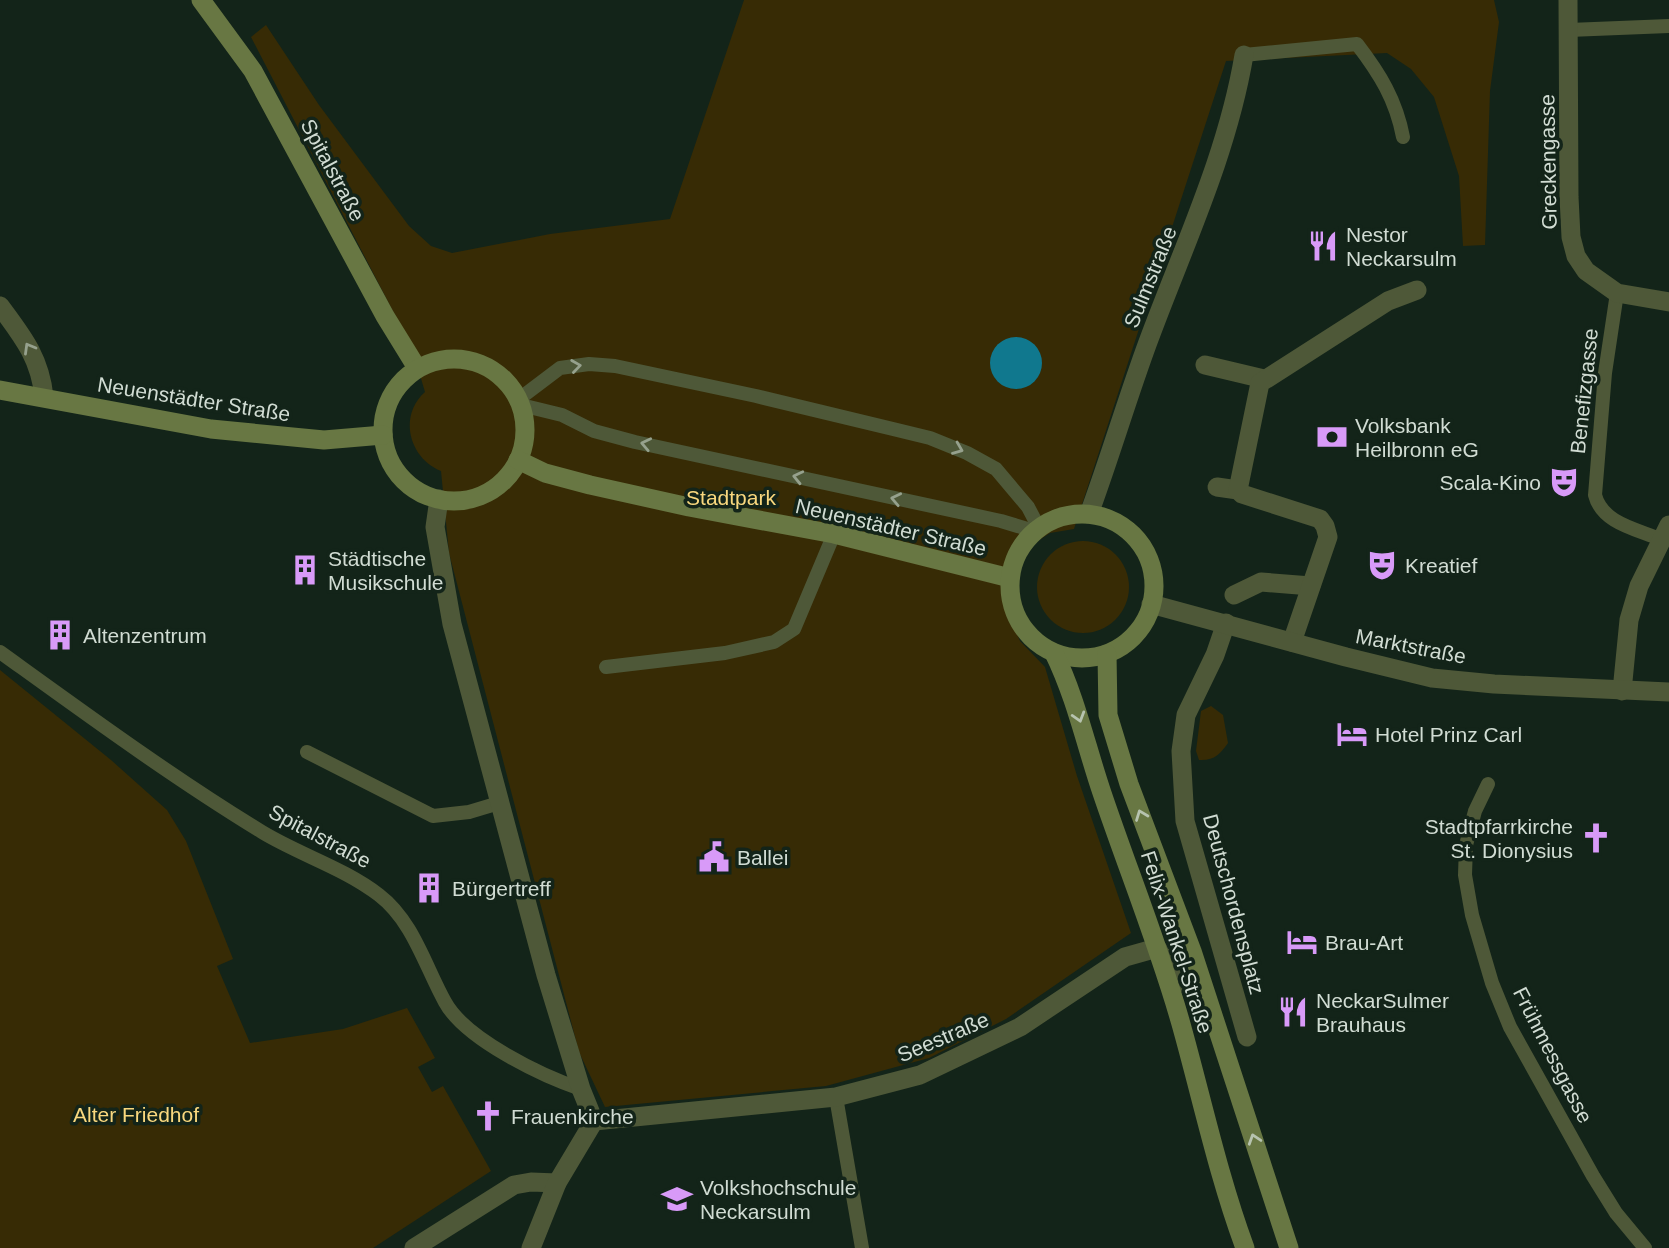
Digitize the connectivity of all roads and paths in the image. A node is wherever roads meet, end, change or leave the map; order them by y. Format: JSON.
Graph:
{"nodes":[{"id":1,"x":201,"y":0,"type":"edge"},
{"id":2,"x":1568,"y":0,"type":"edge"},
{"id":3,"x":1669,"y":26,"type":"edge"},
{"id":4,"x":1569,"y":30,"type":"junction"},
{"id":5,"x":1244,"y":55,"type":"joint"},
{"id":6,"x":1403,"y":137,"type":"dead end"},
{"id":7,"x":1417,"y":290,"type":"dead end"},
{"id":8,"x":1617,"y":293,"type":"junction"},
{"id":9,"x":1669,"y":302,"type":"edge"},
{"id":10,"x":0,"y":306,"type":"edge"},
{"id":11,"x":1205,"y":365,"type":"dead end"},
{"id":12,"x":417,"y":368,"type":"junction"},
{"id":13,"x":1264,"y":379,"type":"junction"},
{"id":14,"x":0,"y":390,"type":"edge"},
{"id":15,"x":44,"y":397,"type":"junction"},
{"id":16,"x":520,"y":402,"type":"junction"},
{"id":17,"x":383,"y":435,"type":"junction"},
{"id":18,"x":518,"y":460,"type":"junction"},
{"id":19,"x":439,"y":499,"type":"junction"},
{"id":20,"x":1089,"y":514,"type":"junction"},
{"id":21,"x":1037,"y":529,"type":"junction"},
{"id":22,"x":1665,"y":532,"type":"edge"},
{"id":23,"x":834,"y":534,"type":"junction"},
{"id":24,"x":1010,"y":579,"type":"junction"},
{"id":25,"x":1311,"y":586,"type":"junction"},
{"id":26,"x":1234,"y":595,"type":"dead end"},
{"id":27,"x":1151,"y":604,"type":"junction"},
{"id":28,"x":1226,"y":623,"type":"junction"},
{"id":29,"x":1292,"y":642,"type":"junction"},
{"id":30,"x":0,"y":652,"type":"edge"},
{"id":31,"x":1054,"y":653,"type":"junction"},
{"id":32,"x":1107,"y":653,"type":"junction"},
{"id":33,"x":606,"y":667,"type":"dead end"},
{"id":34,"x":1622,"y":691,"type":"junction"},
{"id":35,"x":1669,"y":692,"type":"edge"},
{"id":36,"x":307,"y":752,"type":"dead end"},
{"id":37,"x":1488,"y":784,"type":"dead end"},
{"id":38,"x":499,"y":803,"type":"junction"},
{"id":39,"x":1157,"y":948,"type":"junction"},
{"id":40,"x":1214,"y":1018,"type":"junction"},
{"id":41,"x":1247,"y":1037,"type":"dead end"},
{"id":42,"x":581,"y":1089,"type":"junction"},
{"id":43,"x":836,"y":1097,"type":"junction"},
{"id":44,"x":594,"y":1121,"type":"junction"},
{"id":45,"x":557,"y":1183,"type":"junction"},
{"id":46,"x":414,"y":1248,"type":"edge"},
{"id":47,"x":531,"y":1248,"type":"edge"},
{"id":48,"x":862,"y":1248,"type":"edge"},
{"id":49,"x":1245,"y":1248,"type":"edge"},
{"id":50,"x":1290,"y":1248,"type":"edge"},
{"id":51,"x":1645,"y":1248,"type":"edge"}],
"edges":[{"from":1,"to":12,"type":"main road","name":"Spitalstraße"},
{"from":2,"to":4,"type":"street","name":"Greckengasse"},
{"from":3,"to":4,"type":"lane"},
{"from":4,"to":8,"type":"street","name":"Greckengasse"},
{"from":5,"to":6,"type":"lane"},
{"from":5,"to":20,"type":"street","name":"Sulmstraße"},
{"from":7,"to":13,"type":"street"},
{"from":8,"to":9,"type":"street","name":"Greckengasse"},
{"from":8,"to":22,"type":"lane","name":"Benefizgasse"},
{"from":15,"to":10,"type":"street","one_way":true},
{"from":11,"to":13,"type":"street"},
{"from":12,"to":16,"type":"main road"},
{"from":12,"to":17,"type":"main road"},
{"from":13,"to":25,"type":"street"},
{"from":14,"to":15,"type":"main road","name":"Neuenstädter Straße"},
{"from":15,"to":17,"type":"main road","name":"Neuenstädter Straße"},
{"from":16,"to":18,"type":"main road"},
{"from":21,"to":16,"type":"lane","one_way":true},
{"from":16,"to":21,"type":"lane","one_way":true},
{"from":17,"to":19,"type":"main road"},
{"from":18,"to":19,"type":"main road"},
{"from":18,"to":23,"type":"main road","name":"Neuenstädter Straße"},
{"from":19,"to":38,"type":"street"},
{"from":20,"to":21,"type":"main road"},
{"from":20,"to":27,"type":"main road"},
{"from":21,"to":24,"type":"main road"},
{"from":22,"to":34,"type":"street"},
{"from":23,"to":24,"type":"main road","name":"Neuenstädter Straße"},
{"from":23,"to":33,"type":"lane"},
{"from":24,"to":31,"type":"main road"},
{"from":25,"to":26,"type":"street"},
{"from":25,"to":29,"type":"street"},
{"from":27,"to":28,"type":"street","name":"Marktstraße"},
{"from":27,"to":32,"type":"main road"},
{"from":28,"to":29,"type":"street","name":"Marktstraße"},
{"from":28,"to":41,"type":"street","name":"Deutschordensplatz"},
{"from":29,"to":34,"type":"street","name":"Marktstraße"},
{"from":30,"to":42,"type":"lane","name":"Spitalstraße"},
{"from":31,"to":32,"type":"main road"},
{"from":31,"to":39,"type":"main road","name":"Felix-Wankel-Straße","one_way":true},
{"from":40,"to":32,"type":"main road","name":"Felix-Wankel-Straße","one_way":true},
{"from":34,"to":35,"type":"street","name":"Marktstraße"},
{"from":36,"to":38,"type":"lane"},
{"from":37,"to":51,"type":"lane","name":"Frühmessgasse"},
{"from":38,"to":42,"type":"street"},
{"from":39,"to":40,"type":"street"},
{"from":39,"to":43,"type":"street","name":"Seestraße"},
{"from":39,"to":49,"type":"main road","name":"Felix-Wankel-Straße"},
{"from":50,"to":40,"type":"main road","name":"Felix-Wankel-Straße","one_way":true},
{"from":42,"to":44,"type":"street"},
{"from":43,"to":44,"type":"street","name":"Seestraße"},
{"from":43,"to":48,"type":"lane"},
{"from":44,"to":45,"type":"street"},
{"from":45,"to":46,"type":"street"},
{"from":45,"to":47,"type":"street"}]}
